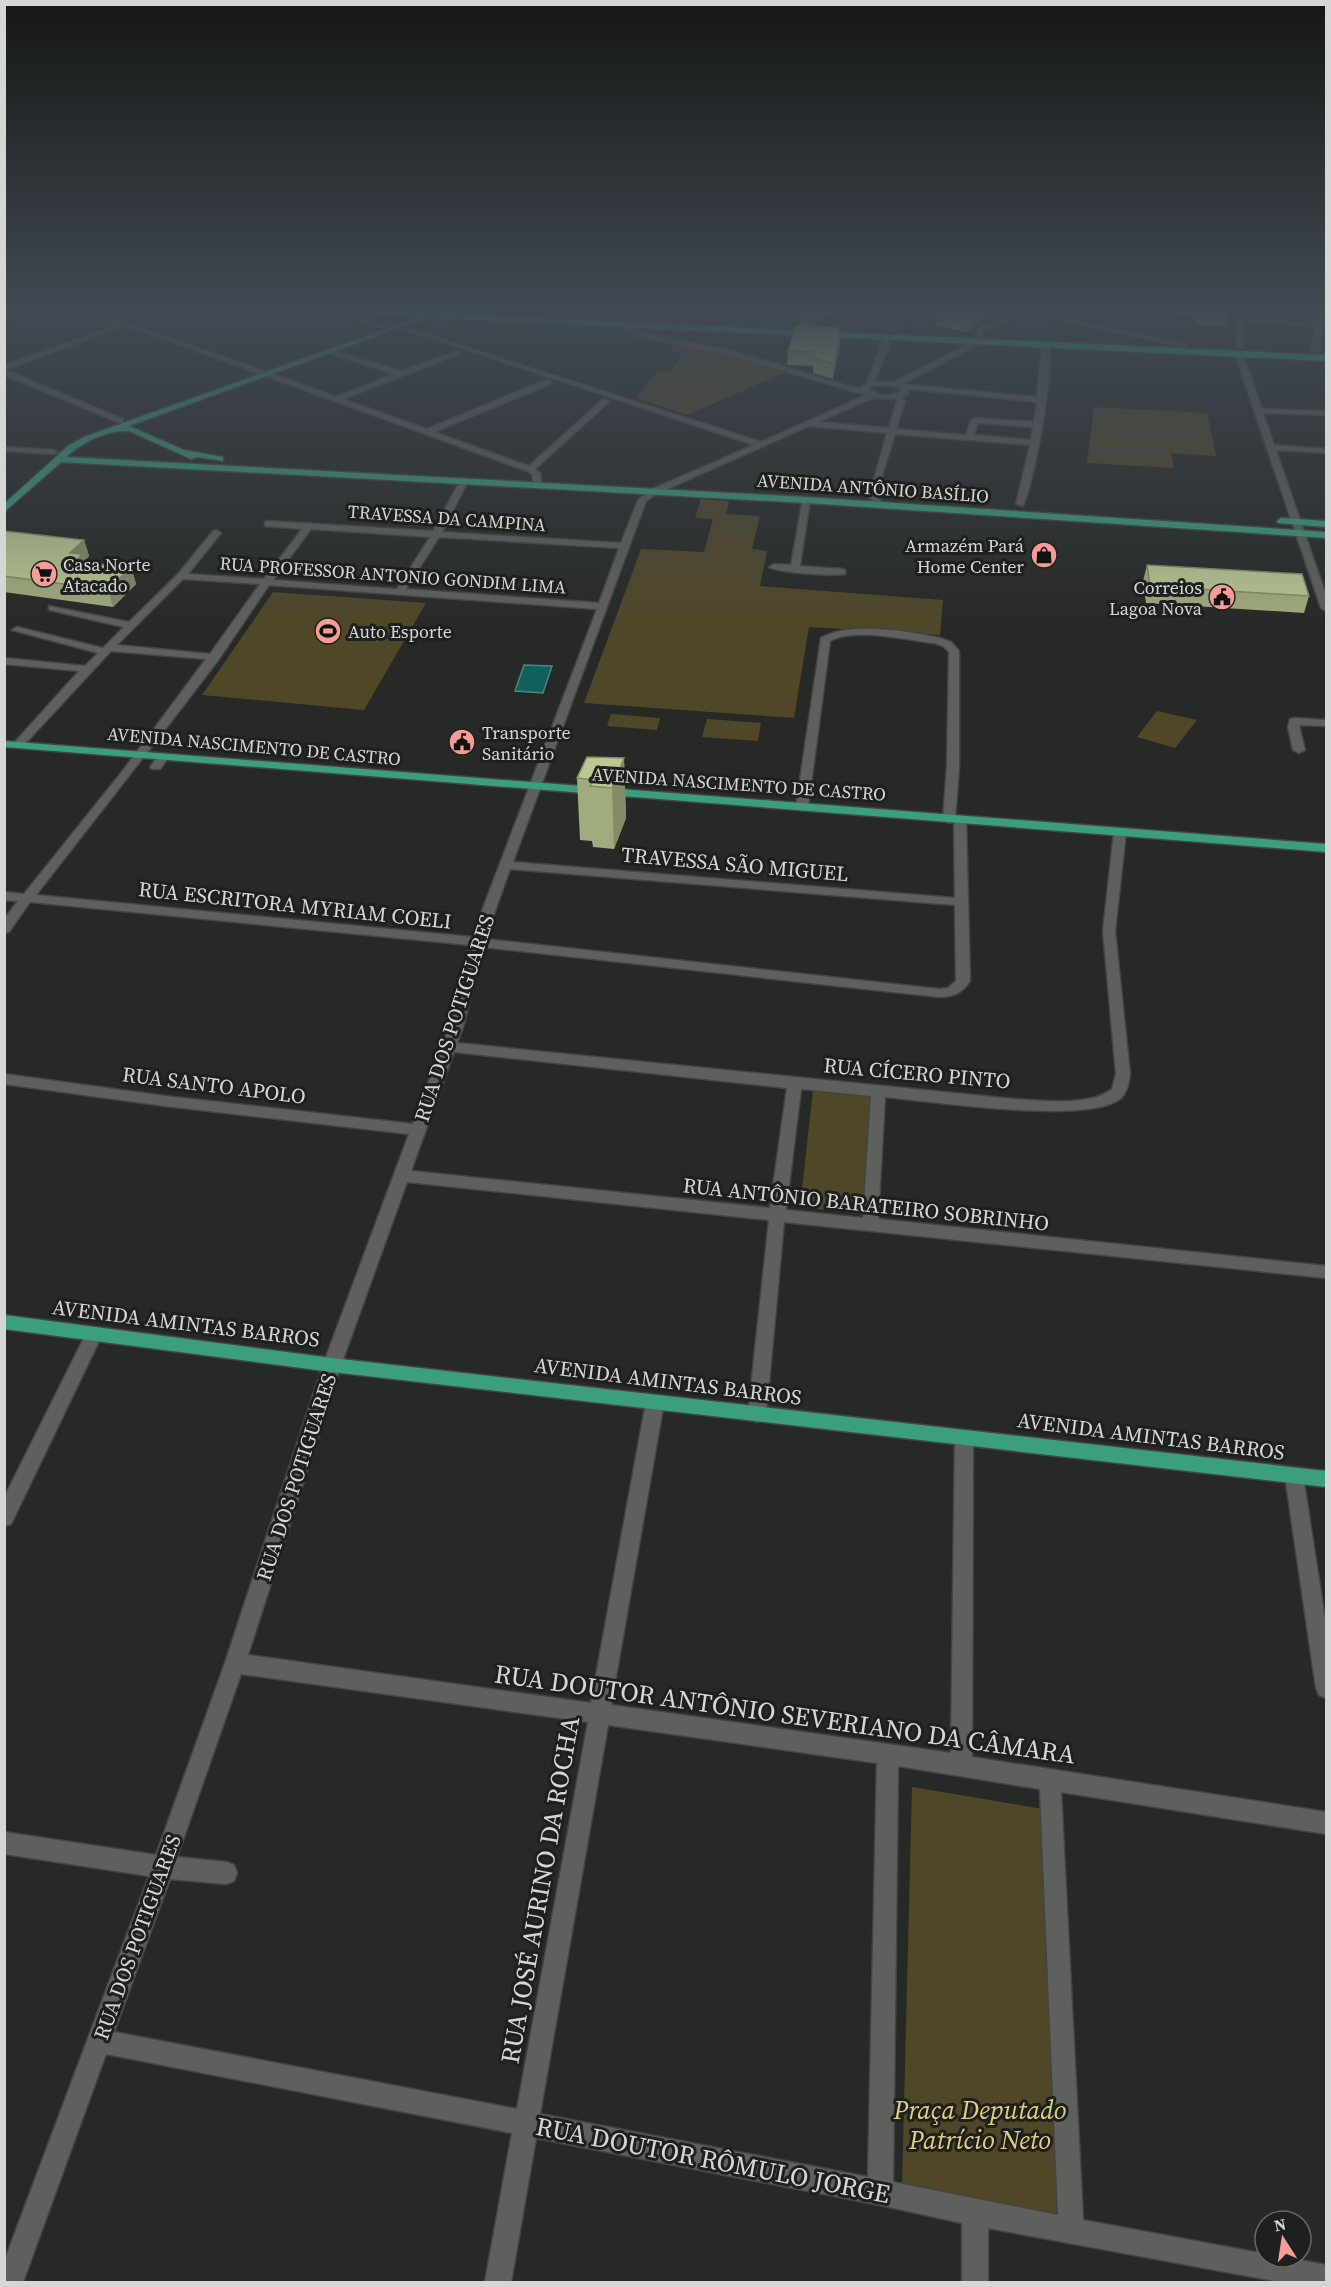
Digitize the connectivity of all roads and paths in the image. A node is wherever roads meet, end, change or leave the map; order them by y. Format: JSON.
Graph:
{"nodes":[{"id":1,"x":96,"y":416,"type":"edge"},
{"id":2,"x":100,"y":416,"type":"edge"},
{"id":3,"x":146,"y":416,"type":"edge"},
{"id":4,"x":383,"y":416,"type":"edge"},
{"id":5,"x":466,"y":416,"type":"edge"},
{"id":6,"x":590,"y":416,"type":"edge"},
{"id":7,"x":650,"y":416,"type":"edge"},
{"id":8,"x":674,"y":416,"type":"edge"},
{"id":9,"x":824,"y":416,"type":"edge"},
{"id":10,"x":897,"y":416,"type":"edge"},
{"id":11,"x":1039,"y":416,"type":"edge"},
{"id":12,"x":1261,"y":416,"type":"edge"},
{"id":13,"x":807,"y":424,"type":"junction"},
{"id":14,"x":120,"y":425,"type":"junction"},
{"id":15,"x":1037,"y":425,"type":"junction"},
{"id":16,"x":892,"y":431,"type":"junction"},
{"id":17,"x":427,"y":432,"type":"junction"},
{"id":18,"x":969,"y":438,"type":"junction"},
{"id":19,"x":1035,"y":443,"type":"junction"},
{"id":20,"x":760,"y":444,"type":"junction"},
{"id":21,"x":1272,"y":447,"type":"junction"},
{"id":22,"x":4,"y":449,"type":"edge"},
{"id":23,"x":748,"y":449,"type":"junction"},
{"id":24,"x":1326,"y":451,"type":"edge"},
{"id":25,"x":185,"y":452,"type":"junction"},
{"id":26,"x":4,"y":455,"type":"edge"},
{"id":27,"x":53,"y":456,"type":"junction"},
{"id":28,"x":213,"y":468,"type":"junction"},
{"id":29,"x":530,"y":469,"type":"junction"},
{"id":30,"x":464,"y":481,"type":"junction"},
{"id":31,"x":538,"y":481,"type":"junction"},
{"id":32,"x":670,"y":485,"type":"junction"},
{"id":33,"x":653,"y":492,"type":"junction"},
{"id":34,"x":873,"y":497,"type":"junction"},
{"id":35,"x":4,"y":498,"type":"edge"},
{"id":36,"x":806,"y":500,"type":"junction"},
{"id":37,"x":1020,"y":504,"type":"junction"},
{"id":38,"x":880,"y":505,"type":"junction"},
{"id":39,"x":1067,"y":507,"type":"dead end"},
{"id":40,"x":4,"y":509,"type":"edge"},
{"id":41,"x":1275,"y":521,"type":"dead end"},
{"id":42,"x":1299,"y":522,"type":"junction"},
{"id":43,"x":268,"y":524,"type":"dead end"},
{"id":44,"x":1326,"y":524,"type":"edge"},
{"id":45,"x":309,"y":526,"type":"junction"},
{"id":46,"x":216,"y":533,"type":"dead end"},
{"id":47,"x":1302,"y":533,"type":"junction"},
{"id":48,"x":436,"y":534,"type":"junction"},
{"id":49,"x":1326,"y":535,"type":"edge"},
{"id":50,"x":625,"y":546,"type":"junction"},
{"id":51,"x":774,"y":567,"type":"dead end"},
{"id":52,"x":795,"y":569,"type":"junction"},
{"id":53,"x":842,"y":572,"type":"dead end"},
{"id":54,"x":182,"y":576,"type":"junction"},
{"id":55,"x":264,"y":583,"type":"junction"},
{"id":56,"x":399,"y":593,"type":"junction"},
{"id":57,"x":1324,"y":596,"type":"edge"},
{"id":58,"x":602,"y":606,"type":"junction"},
{"id":59,"x":52,"y":608,"type":"dead end"},
{"id":60,"x":1326,"y":609,"type":"edge"},
{"id":61,"x":131,"y":625,"type":"junction"},
{"id":62,"x":17,"y":630,"type":"dead end"},
{"id":63,"x":106,"y":649,"type":"junction"},
{"id":64,"x":215,"y":657,"type":"junction"},
{"id":65,"x":4,"y":661,"type":"edge"},
{"id":66,"x":87,"y":669,"type":"junction"},
{"id":67,"x":1326,"y":723,"type":"edge"},
{"id":68,"x":4,"y":744,"type":"edge"},
{"id":69,"x":18,"y":745,"type":"junction"},
{"id":70,"x":1299,"y":750,"type":"dead end"},
{"id":71,"x":141,"y":755,"type":"junction"},
{"id":72,"x":534,"y":787,"type":"junction"},
{"id":73,"x":802,"y":807,"type":"junction"},
{"id":74,"x":954,"y":819,"type":"junction"},
{"id":75,"x":1120,"y":832,"type":"junction"},
{"id":76,"x":1326,"y":848,"type":"edge"},
{"id":77,"x":507,"y":865,"type":"junction"},
{"id":78,"x":4,"y":896,"type":"edge"},
{"id":79,"x":26,"y":898,"type":"junction"},
{"id":80,"x":960,"y":903,"type":"junction"},
{"id":81,"x":4,"y":929,"type":"edge"},
{"id":82,"x":477,"y":942,"type":"junction"},
{"id":83,"x":449,"y":1047,"type":"junction"},
{"id":84,"x":4,"y":1079,"type":"edge"},
{"id":85,"x":795,"y":1083,"type":"junction"},
{"id":86,"x":878,"y":1092,"type":"junction"},
{"id":87,"x":419,"y":1130,"type":"junction"},
{"id":88,"x":402,"y":1176,"type":"junction"},
{"id":89,"x":777,"y":1216,"type":"junction"},
{"id":90,"x":870,"y":1226,"type":"junction"},
{"id":91,"x":1326,"y":1272,"type":"edge"},
{"id":92,"x":4,"y":1322,"type":"edge"},
{"id":93,"x":94,"y":1335,"type":"junction"},
{"id":94,"x":332,"y":1365,"type":"junction"},
{"id":95,"x":655,"y":1402,"type":"junction"},
{"id":96,"x":757,"y":1415,"type":"junction"},
{"id":97,"x":964,"y":1438,"type":"junction"},
{"id":98,"x":1294,"y":1476,"type":"junction"},
{"id":99,"x":1326,"y":1479,"type":"edge"},
{"id":100,"x":4,"y":1518,"type":"edge"},
{"id":101,"x":235,"y":1663,"type":"junction"},
{"id":102,"x":1326,"y":1688,"type":"edge"},
{"id":103,"x":601,"y":1715,"type":"junction"},
{"id":104,"x":888,"y":1754,"type":"junction"},
{"id":105,"x":961,"y":1766,"type":"junction"},
{"id":106,"x":1050,"y":1778,"type":"junction"},
{"id":107,"x":1326,"y":1823,"type":"edge"},
{"id":108,"x":4,"y":1843,"type":"edge"},
{"id":109,"x":163,"y":1867,"type":"junction"},
{"id":110,"x":226,"y":1873,"type":"dead end"},
{"id":111,"x":99,"y":2041,"type":"junction"},
{"id":112,"x":526,"y":2123,"type":"junction"},
{"id":113,"x":880,"y":2192,"type":"junction"},
{"id":114,"x":975,"y":2213,"type":"junction"},
{"id":115,"x":1071,"y":2230,"type":"junction"},
{"id":116,"x":1326,"y":2278,"type":"edge"},
{"id":117,"x":10,"y":2283,"type":"edge"},
{"id":118,"x":498,"y":2283,"type":"edge"},
{"id":119,"x":975,"y":2283,"type":"edge"}],
"edges":[{"from":1,"to":14,"type":"street"},
{"from":2,"to":14,"type":"street"},
{"from":3,"to":14,"type":"main road"},
{"from":4,"to":17,"type":"street"},
{"from":5,"to":17,"type":"street"},
{"from":6,"to":29,"type":"street"},
{"from":7,"to":23,"type":"street"},
{"from":8,"to":20,"type":"street"},
{"from":9,"to":13,"type":"street"},
{"from":10,"to":16,"type":"street"},
{"from":11,"to":15,"type":"street"},
{"from":12,"to":21,"type":"street"},
{"from":13,"to":16,"type":"street"},
{"from":13,"to":20,"type":"street"},
{"from":14,"to":25,"type":"main road"},
{"from":14,"to":27,"type":"main road"},
{"from":15,"to":18,"type":"street"},
{"from":15,"to":19,"type":"street"},
{"from":16,"to":18,"type":"street"},
{"from":16,"to":34,"type":"street"},
{"from":17,"to":29,"type":"street"},
{"from":18,"to":19,"type":"street"},
{"from":19,"to":37,"type":"street"},
{"from":20,"to":23,"type":"street"},
{"from":21,"to":24,"type":"street"},
{"from":21,"to":42,"type":"street"},
{"from":22,"to":27,"type":"street","name":"AVENIDA ANTÔNIO BASÍLIO"},
{"from":23,"to":32,"type":"street"},
{"from":25,"to":28,"type":"main road"},
{"from":25,"to":31,"type":"main road","name":"AVENIDA ANTÔNIO BASÍLIO"},
{"from":26,"to":27,"type":"street","name":"AVENIDA ANTÔNIO BASÍLIO"},
{"from":27,"to":28,"type":"main road","name":"AVENIDA ANTÔNIO BASÍLIO"},
{"from":27,"to":35,"type":"main road"},
{"from":27,"to":40,"type":"main road"},
{"from":28,"to":30,"type":"main road","name":"AVENIDA ANTÔNIO BASÍLIO"},
{"from":29,"to":31,"type":"street"},
{"from":30,"to":31,"type":"main road","name":"AVENIDA ANTÔNIO BASÍLIO"},
{"from":30,"to":48,"type":"street"},
{"from":31,"to":32,"type":"main road","name":"AVENIDA ANTÔNIO BASÍLIO"},
{"from":31,"to":33,"type":"main road","name":"AVENIDA ANTÔNIO BASÍLIO"},
{"from":32,"to":33,"type":"street"},
{"from":32,"to":34,"type":"main road","name":"AVENIDA ANTÔNIO BASÍLIO"},
{"from":33,"to":36,"type":"main road","name":"AVENIDA ANTÔNIO BASÍLIO"},
{"from":33,"to":50,"type":"street","name":"RUA DOS POTIGUARES"},
{"from":34,"to":37,"type":"main road","name":"AVENIDA ANTÔNIO BASÍLIO"},
{"from":34,"to":38,"type":"street"},
{"from":36,"to":38,"type":"main road","name":"AVENIDA ANTÔNIO BASÍLIO"},
{"from":36,"to":52,"type":"street"},
{"from":37,"to":39,"type":"main road","name":"AVENIDA ANTÔNIO BASÍLIO"},
{"from":38,"to":47,"type":"main road","name":"AVENIDA ANTÔNIO BASÍLIO"},
{"from":41,"to":42,"type":"main road"},
{"from":42,"to":44,"type":"main road"},
{"from":42,"to":47,"type":"street"},
{"from":43,"to":45,"type":"street","name":"TRAVESSA DA CAMPINA"},
{"from":45,"to":48,"type":"street","name":"TRAVESSA DA CAMPINA"},
{"from":45,"to":55,"type":"street"},
{"from":46,"to":54,"type":"street"},
{"from":47,"to":49,"type":"main road","name":"AVENIDA ANTÔNIO BASÍLIO"},
{"from":47,"to":57,"type":"street"},
{"from":48,"to":50,"type":"street","name":"TRAVESSA DA CAMPINA"},
{"from":48,"to":56,"type":"street"},
{"from":50,"to":58,"type":"street","name":"RUA DOS POTIGUARES"},
{"from":51,"to":52,"type":"street"},
{"from":52,"to":53,"type":"street"},
{"from":54,"to":55,"type":"street","name":"RUA PROFESSOR ANTONIO GONDIM LIMA"},
{"from":54,"to":61,"type":"street"},
{"from":55,"to":56,"type":"street","name":"RUA PROFESSOR ANTONIO GONDIM LIMA"},
{"from":55,"to":64,"type":"street"},
{"from":56,"to":58,"type":"street","name":"RUA PROFESSOR ANTONIO GONDIM LIMA"},
{"from":57,"to":60,"type":"street"},
{"from":58,"to":72,"type":"street","name":"RUA DOS POTIGUARES"},
{"from":59,"to":61,"type":"street"},
{"from":61,"to":63,"type":"street"},
{"from":62,"to":63,"type":"street"},
{"from":63,"to":64,"type":"street"},
{"from":63,"to":66,"type":"street"},
{"from":64,"to":71,"type":"street"},
{"from":65,"to":66,"type":"street"},
{"from":66,"to":69,"type":"street"},
{"from":67,"to":70,"type":"street"},
{"from":68,"to":69,"type":"main road","name":"AVENIDA NASCIMENTO DE CASTRO"},
{"from":69,"to":71,"type":"main road","name":"AVENIDA NASCIMENTO DE CASTRO"},
{"from":71,"to":72,"type":"main road","name":"AVENIDA NASCIMENTO DE CASTRO"},
{"from":71,"to":79,"type":"street"},
{"from":72,"to":73,"type":"main road","name":"AVENIDA NASCIMENTO DE CASTRO"},
{"from":72,"to":77,"type":"street","name":"RUA DOS POTIGUARES"},
{"from":73,"to":74,"type":"main road","name":"AVENIDA NASCIMENTO DE CASTRO"},
{"from":73,"to":74,"type":"street"},
{"from":74,"to":75,"type":"main road","name":"AVENIDA NASCIMENTO DE CASTRO"},
{"from":74,"to":80,"type":"street"},
{"from":75,"to":76,"type":"main road","name":"AVENIDA NASCIMENTO DE CASTRO"},
{"from":75,"to":86,"type":"street","name":"RUA CÍCERO PINTO"},
{"from":77,"to":80,"type":"street","name":"TRAVESSA SÃO MIGUEL"},
{"from":77,"to":82,"type":"street","name":"RUA DOS POTIGUARES"},
{"from":78,"to":79,"type":"street","name":"RUA ESCRITORA MYRIAM COELI"},
{"from":79,"to":81,"type":"street"},
{"from":79,"to":82,"type":"street","name":"RUA ESCRITORA MYRIAM COELI"},
{"from":80,"to":82,"type":"street","name":"RUA ESCRITORA MYRIAM COELI"},
{"from":82,"to":83,"type":"street","name":"RUA DOS POTIGUARES"},
{"from":83,"to":85,"type":"street","name":"RUA CÍCERO PINTO"},
{"from":83,"to":87,"type":"street","name":"RUA DOS POTIGUARES"},
{"from":84,"to":87,"type":"street","name":"RUA SANTO APOLO"},
{"from":85,"to":86,"type":"street","name":"RUA CÍCERO PINTO"},
{"from":85,"to":89,"type":"street"},
{"from":86,"to":90,"type":"street"},
{"from":87,"to":88,"type":"street","name":"RUA DOS POTIGUARES"},
{"from":88,"to":89,"type":"street","name":"RUA ANTÔNIO BARATEIRO SOBRINHO"},
{"from":88,"to":94,"type":"street","name":"RUA DOS POTIGUARES"},
{"from":89,"to":90,"type":"street","name":"RUA ANTÔNIO BARATEIRO SOBRINHO"},
{"from":89,"to":96,"type":"street"},
{"from":90,"to":91,"type":"street","name":"RUA ANTÔNIO BARATEIRO SOBRINHO"},
{"from":92,"to":93,"type":"main road","name":"AVENIDA AMINTAS BARROS"},
{"from":93,"to":94,"type":"main road","name":"AVENIDA AMINTAS BARROS"},
{"from":93,"to":100,"type":"street"},
{"from":94,"to":95,"type":"main road","name":"AVENIDA AMINTAS BARROS"},
{"from":94,"to":101,"type":"street","name":"RUA DOS POTIGUARES"},
{"from":95,"to":96,"type":"main road","name":"AVENIDA AMINTAS BARROS"},
{"from":95,"to":103,"type":"street","name":"RUA JOSÉ AURINO DA ROCHA"},
{"from":96,"to":97,"type":"main road","name":"AVENIDA AMINTAS BARROS"},
{"from":97,"to":98,"type":"main road","name":"AVENIDA AMINTAS BARROS"},
{"from":97,"to":105,"type":"street"},
{"from":98,"to":99,"type":"main road","name":"AVENIDA AMINTAS BARROS"},
{"from":98,"to":102,"type":"street"},
{"from":101,"to":103,"type":"street","name":"RUA DOUTOR ANTÔNIO SEVERIANO DA CÂMARA"},
{"from":101,"to":109,"type":"street","name":"RUA DOS POTIGUARES"},
{"from":103,"to":104,"type":"street","name":"RUA DOUTOR ANTÔNIO SEVERIANO DA CÂMARA"},
{"from":103,"to":112,"type":"street","name":"RUA JOSÉ AURINO DA ROCHA"},
{"from":104,"to":105,"type":"street","name":"RUA DOUTOR ANTÔNIO SEVERIANO DA CÂMARA"},
{"from":104,"to":113,"type":"street"},
{"from":105,"to":106,"type":"street","name":"RUA DOUTOR ANTÔNIO SEVERIANO DA CÂMARA"},
{"from":106,"to":107,"type":"street","name":"RUA DOUTOR ANTÔNIO SEVERIANO DA CÂMARA"},
{"from":106,"to":115,"type":"street"},
{"from":108,"to":109,"type":"street"},
{"from":109,"to":110,"type":"street"},
{"from":109,"to":111,"type":"street","name":"RUA DOS POTIGUARES"},
{"from":111,"to":112,"type":"street","name":"RUA DOUTOR RÔMULO JORGE"},
{"from":111,"to":117,"type":"street","name":"RUA DOS POTIGUARES"},
{"from":112,"to":113,"type":"street","name":"RUA DOUTOR RÔMULO JORGE"},
{"from":112,"to":118,"type":"street","name":"RUA JOSÉ AURINO DA ROCHA"},
{"from":113,"to":114,"type":"street","name":"RUA DOUTOR RÔMULO JORGE"},
{"from":114,"to":115,"type":"street","name":"RUA DOUTOR RÔMULO JORGE"},
{"from":114,"to":119,"type":"street"},
{"from":115,"to":116,"type":"street","name":"RUA DOUTOR RÔMULO JORGE"}]}
